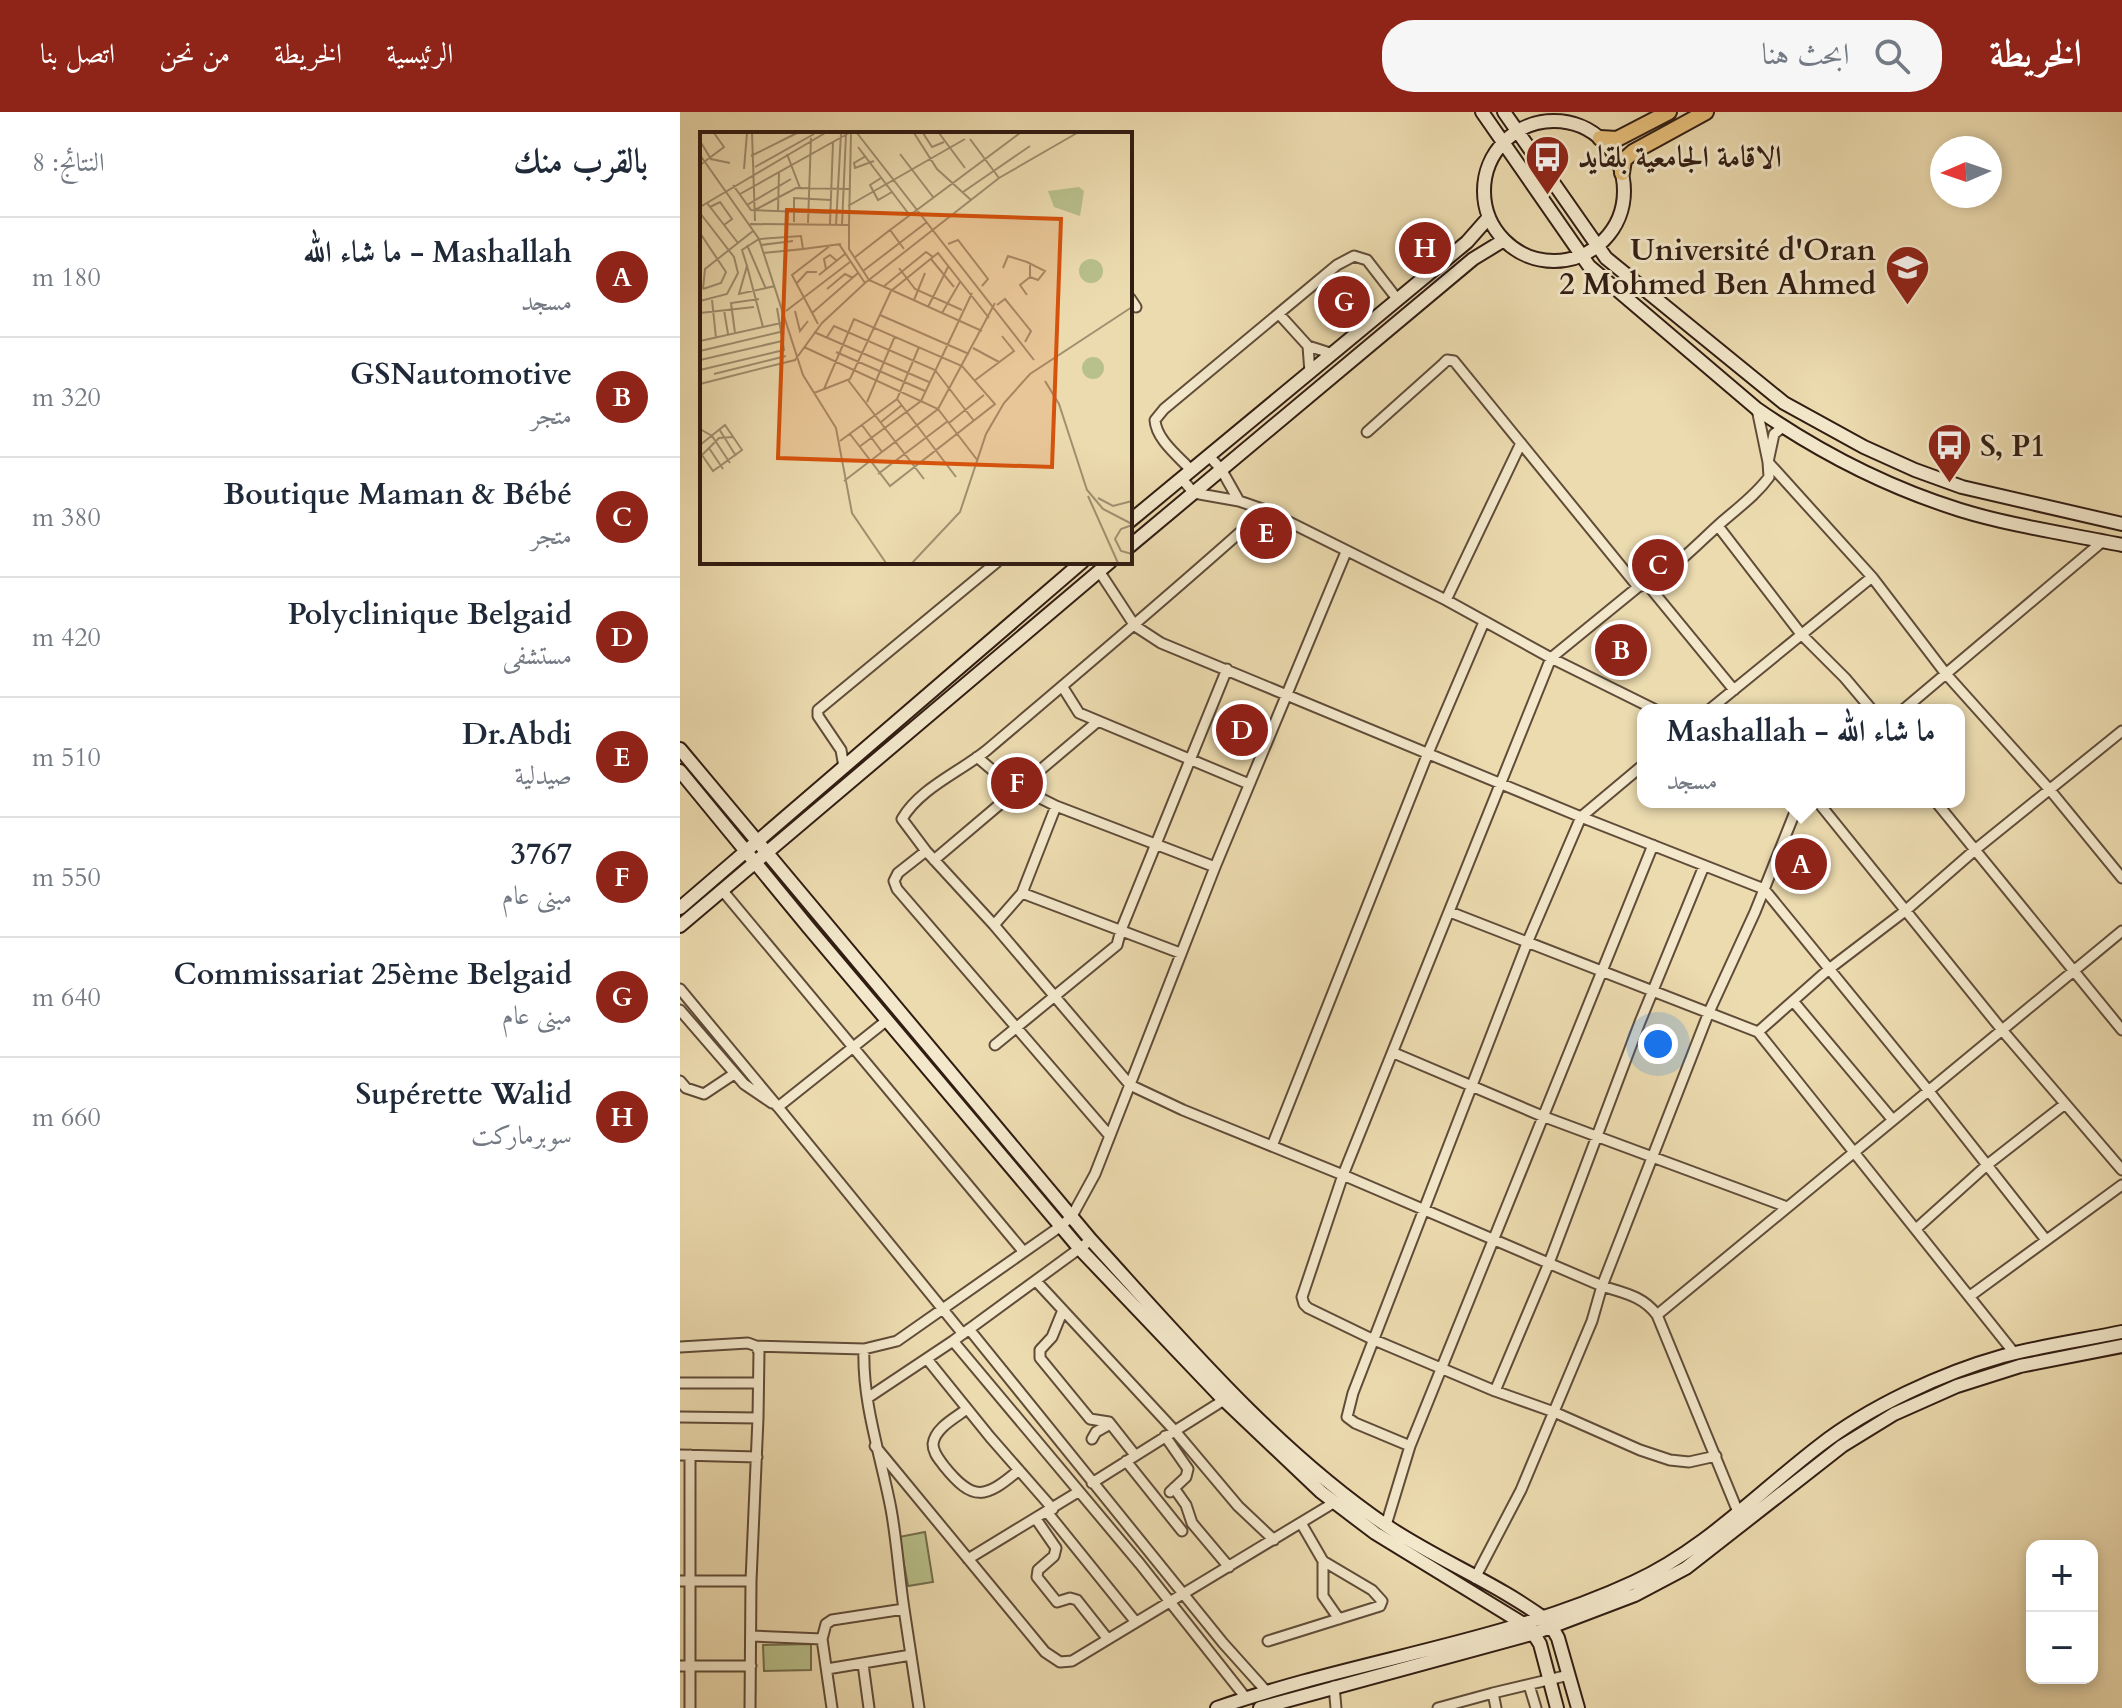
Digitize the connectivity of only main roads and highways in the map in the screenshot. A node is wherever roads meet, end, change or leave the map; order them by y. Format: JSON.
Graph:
{"nodes":[{"id":1,"x":1482,"y":112,"type":"edge"},
{"id":2,"x":1504,"y":112,"type":"edge"},
{"id":3,"x":1669,"y":112,"type":"edge"},
{"id":4,"x":1706,"y":112,"type":"edge"},
{"id":5,"x":1518,"y":131,"type":"junction"},
{"id":6,"x":1600,"y":138,"type":"junction"},
{"id":7,"x":1504,"y":142,"type":"junction"},
{"id":8,"x":1622,"y":173,"type":"junction"},
{"id":9,"x":1489,"y":217,"type":"junction"},
{"id":10,"x":1504,"y":240,"type":"junction"},
{"id":11,"x":1598,"y":247,"type":"junction"},
{"id":12,"x":1581,"y":256,"type":"junction"},
{"id":13,"x":1132,"y":519,"type":"edge"},
{"id":14,"x":2122,"y":524,"type":"edge"},
{"id":15,"x":1132,"y":544,"type":"edge"},
{"id":16,"x":2122,"y":545,"type":"edge"},
{"id":17,"x":1077,"y":564,"type":"edge"},
{"id":18,"x":1108,"y":564,"type":"edge"},
{"id":19,"x":680,"y":749,"type":"edge"},
{"id":20,"x":680,"y":771,"type":"edge"},
{"id":21,"x":757,"y":842,"type":"junction"},
{"id":22,"x":766,"y":853,"type":"junction"},
{"id":23,"x":751,"y":856,"type":"junction"},
{"id":24,"x":680,"y":908,"type":"edge"},
{"id":25,"x":680,"y":926,"type":"edge"},
{"id":26,"x":2122,"y":1332,"type":"edge"},
{"id":27,"x":2122,"y":1346,"type":"edge"},
{"id":28,"x":1542,"y":1617,"type":"junction"},
{"id":29,"x":1523,"y":1623,"type":"junction"},
{"id":30,"x":1553,"y":1627,"type":"junction"},
{"id":31,"x":1535,"y":1633,"type":"junction"},
{"id":32,"x":1217,"y":1708,"type":"edge"},
{"id":33,"x":1260,"y":1708,"type":"edge"},
{"id":34,"x":1557,"y":1708,"type":"edge"},
{"id":35,"x":1578,"y":1708,"type":"edge"}],
"edges":[{"from":1,"to":7,"type":"main road"},
{"from":2,"to":5,"type":"main road"},
{"from":3,"to":6,"type":"highway"},
{"from":4,"to":8,"type":"highway"},
{"from":5,"to":6,"type":"main road"},
{"from":5,"to":7,"type":"main road"},
{"from":5,"to":11,"type":"main road"},
{"from":6,"to":8,"type":"main road"},
{"from":7,"to":9,"type":"main road"},
{"from":7,"to":12,"type":"main road"},
{"from":8,"to":11,"type":"main road"},
{"from":9,"to":10,"type":"main road"},
{"from":9,"to":13,"type":"main road"},
{"from":10,"to":12,"type":"main road"},
{"from":10,"to":15,"type":"main road"},
{"from":11,"to":12,"type":"main road"},
{"from":11,"to":14,"type":"main road"},
{"from":12,"to":16,"type":"main road"},
{"from":17,"to":21,"type":"main road"},
{"from":18,"to":22,"type":"main road"},
{"from":19,"to":21,"type":"main road"},
{"from":20,"to":23,"type":"main road"},
{"from":21,"to":22,"type":"main road"},
{"from":21,"to":23,"type":"main road"},
{"from":22,"to":23,"type":"main road"},
{"from":22,"to":28,"type":"main road"},
{"from":23,"to":24,"type":"main road"},
{"from":23,"to":25,"type":"main road"},
{"from":23,"to":29,"type":"main road"},
{"from":26,"to":28,"type":"main road"},
{"from":27,"to":30,"type":"main road"},
{"from":28,"to":29,"type":"main road"},
{"from":28,"to":30,"type":"main road"},
{"from":29,"to":31,"type":"main road"},
{"from":29,"to":32,"type":"main road"},
{"from":30,"to":31,"type":"main road"},
{"from":30,"to":35,"type":"main road"},
{"from":31,"to":33,"type":"main road"},
{"from":31,"to":34,"type":"main road"}]}
